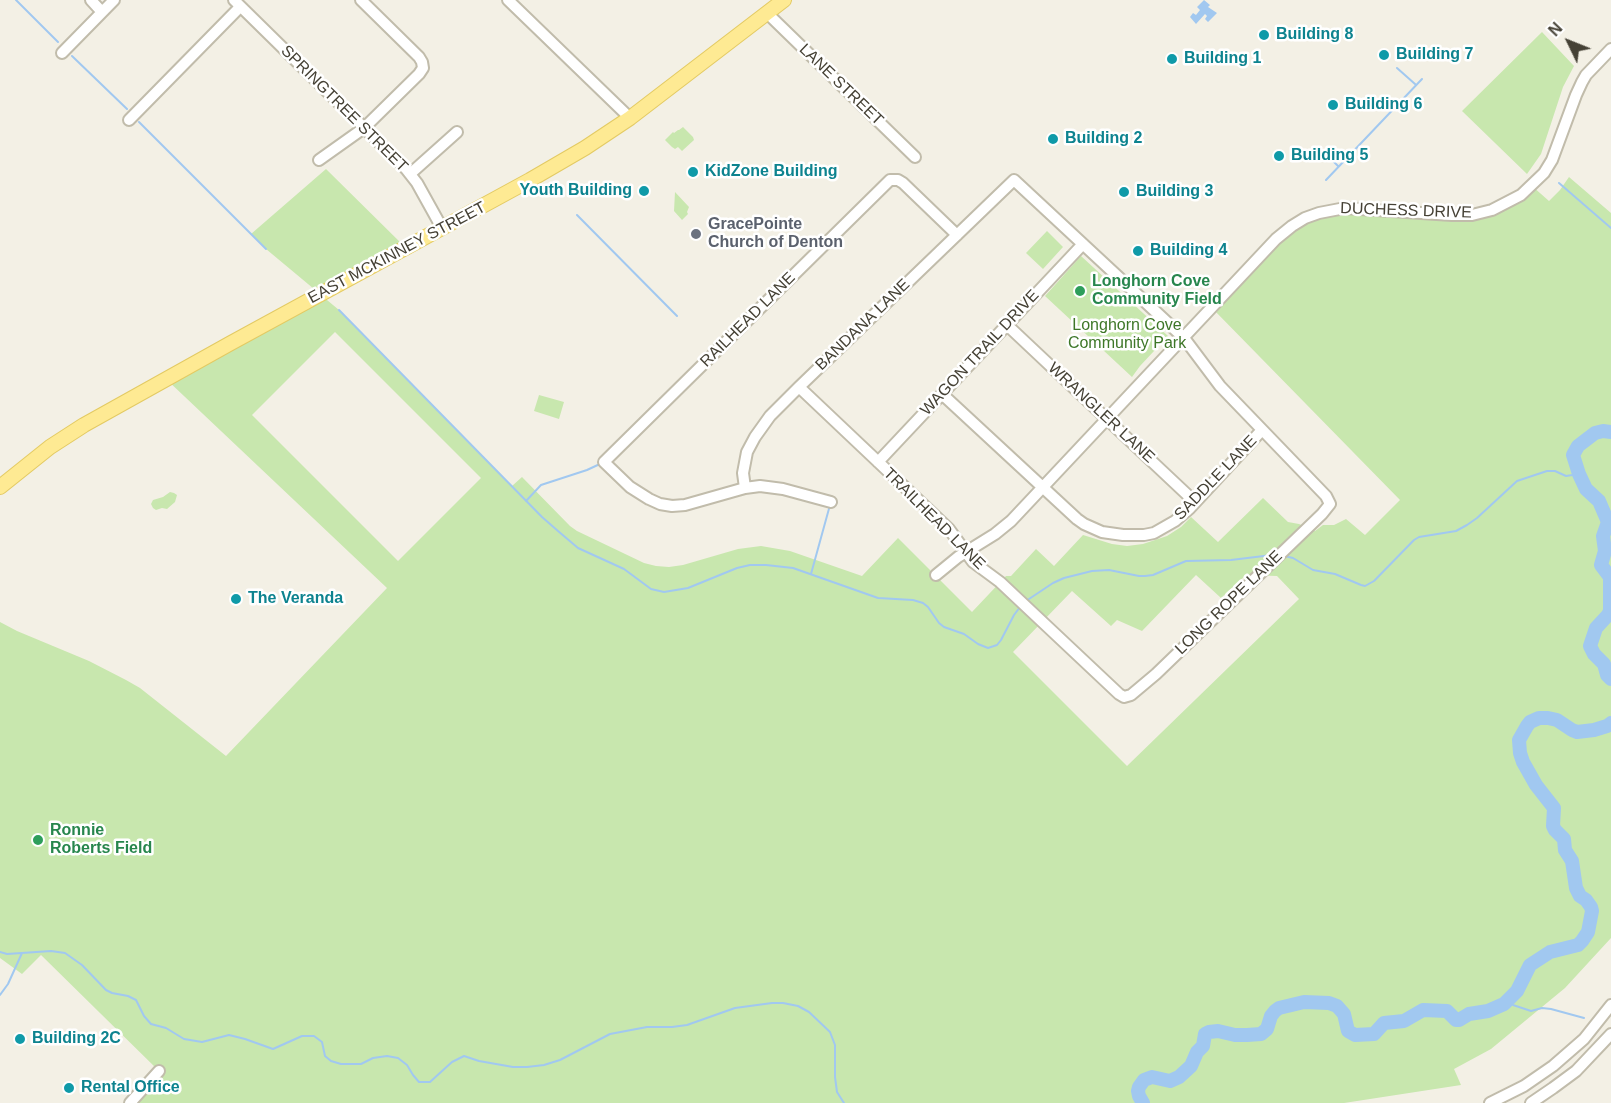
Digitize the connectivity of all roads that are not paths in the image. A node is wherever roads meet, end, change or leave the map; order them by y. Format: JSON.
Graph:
{"nodes":[{"id":1,"x":91,"y":0,"type":"edge"},
{"id":2,"x":114,"y":0,"type":"edge"},
{"id":3,"x":361,"y":0,"type":"edge"},
{"id":4,"x":508,"y":0,"type":"edge"},
{"id":5,"x":784,"y":0,"type":"edge"},
{"id":6,"x":237,"y":3,"type":"edge"},
{"id":7,"x":102,"y":12,"type":"junction"},
{"id":8,"x":767,"y":13,"type":"junction"},
{"id":9,"x":1611,"y":49,"type":"edge"},
{"id":10,"x":62,"y":53,"type":"dead end"},
{"id":11,"x":630,"y":118,"type":"junction"},
{"id":12,"x":129,"y":120,"type":"dead end"},
{"id":13,"x":364,"y":128,"type":"junction"},
{"id":14,"x":458,"y":132,"type":"dead end"},
{"id":15,"x":915,"y":157,"type":"dead end"},
{"id":16,"x":319,"y":160,"type":"dead end"},
{"id":17,"x":410,"y":174,"type":"junction"},
{"id":18,"x":442,"y":228,"type":"junction"},
{"id":19,"x":957,"y":235,"type":"junction"},
{"id":20,"x":1083,"y":244,"type":"junction"},
{"id":21,"x":1007,"y":325,"type":"junction"},
{"id":22,"x":1184,"y":338,"type":"junction"},
{"id":23,"x":800,"y":387,"type":"junction"},
{"id":24,"x":942,"y":394,"type":"junction"},
{"id":25,"x":1107,"y":418,"type":"junction"},
{"id":26,"x":1262,"y":430,"type":"junction"},
{"id":27,"x":878,"y":462,"type":"junction"},
{"id":28,"x":0,"y":487,"type":"edge"},
{"id":29,"x":1043,"y":487,"type":"junction"},
{"id":30,"x":745,"y":488,"type":"junction"},
{"id":31,"x":831,"y":502,"type":"dead end"},
{"id":32,"x":1195,"y":502,"type":"junction"},
{"id":33,"x":965,"y":552,"type":"junction"},
{"id":34,"x":936,"y":575,"type":"dead end"},
{"id":35,"x":1124,"y":697,"type":"joint"},
{"id":36,"x":1611,"y":1005,"type":"edge"},
{"id":37,"x":1611,"y":1034,"type":"edge"},
{"id":38,"x":159,"y":1071,"type":"dead end"},
{"id":39,"x":130,"y":1103,"type":"edge"},
{"id":40,"x":1490,"y":1103,"type":"edge"},
{"id":41,"x":1531,"y":1103,"type":"edge"}],
"edges":[{"from":1,"to":7,"type":"street"},
{"from":2,"to":7,"type":"street"},
{"from":3,"to":13,"type":"street"},
{"from":4,"to":11,"type":"street"},
{"from":5,"to":8,"type":"main road","name":"EAST MCKINNEY STREET"},
{"from":6,"to":12,"type":"street"},
{"from":6,"to":13,"type":"street","name":"SPRINGTREE STREET"},
{"from":7,"to":10,"type":"street"},
{"from":8,"to":11,"type":"main road","name":"EAST MCKINNEY STREET"},
{"from":8,"to":15,"type":"street","name":"LANE STREET"},
{"from":9,"to":22,"type":"street","name":"DUCHESS DRIVE"},
{"from":11,"to":18,"type":"main road","name":"EAST MCKINNEY STREET"},
{"from":13,"to":16,"type":"street"},
{"from":13,"to":17,"type":"street","name":"SPRINGTREE STREET"},
{"from":14,"to":17,"type":"street"},
{"from":17,"to":18,"type":"street","name":"SPRINGTREE STREET"},
{"from":18,"to":28,"type":"main road","name":"EAST MCKINNEY STREET"},
{"from":19,"to":20,"type":"street","name":"BANDANA LANE"},
{"from":19,"to":23,"type":"street","name":"BANDANA LANE"},
{"from":19,"to":30,"type":"street","name":"RAILHEAD LANE"},
{"from":20,"to":21,"type":"street","name":"WAGON TRAIL DRIVE"},
{"from":20,"to":22,"type":"street"},
{"from":21,"to":24,"type":"street","name":"WAGON TRAIL DRIVE"},
{"from":21,"to":25,"type":"street","name":"WRANGLER LANE"},
{"from":22,"to":25,"type":"street","name":"DUCHESS DRIVE"},
{"from":22,"to":26,"type":"street"},
{"from":23,"to":27,"type":"street","name":"TRAILHEAD LANE"},
{"from":23,"to":30,"type":"street","name":"BANDANA LANE"},
{"from":24,"to":27,"type":"street","name":"WAGON TRAIL DRIVE"},
{"from":24,"to":29,"type":"street","name":"SADDLE LANE"},
{"from":25,"to":29,"type":"street","name":"DUCHESS DRIVE"},
{"from":25,"to":32,"type":"street","name":"WRANGLER LANE"},
{"from":26,"to":32,"type":"street","name":"SADDLE LANE"},
{"from":26,"to":35,"type":"street","name":"LONG ROPE LANE"},
{"from":27,"to":33,"type":"street","name":"TRAILHEAD LANE"},
{"from":29,"to":32,"type":"street","name":"SADDLE LANE"},
{"from":29,"to":33,"type":"street","name":"DUCHESS DRIVE"},
{"from":30,"to":31,"type":"street"},
{"from":33,"to":34,"type":"street","name":"DUCHESS DRIVE"},
{"from":33,"to":35,"type":"street","name":"TRAILHEAD LANE"},
{"from":36,"to":40,"type":"street"},
{"from":37,"to":41,"type":"street"},
{"from":38,"to":39,"type":"street"}]}
